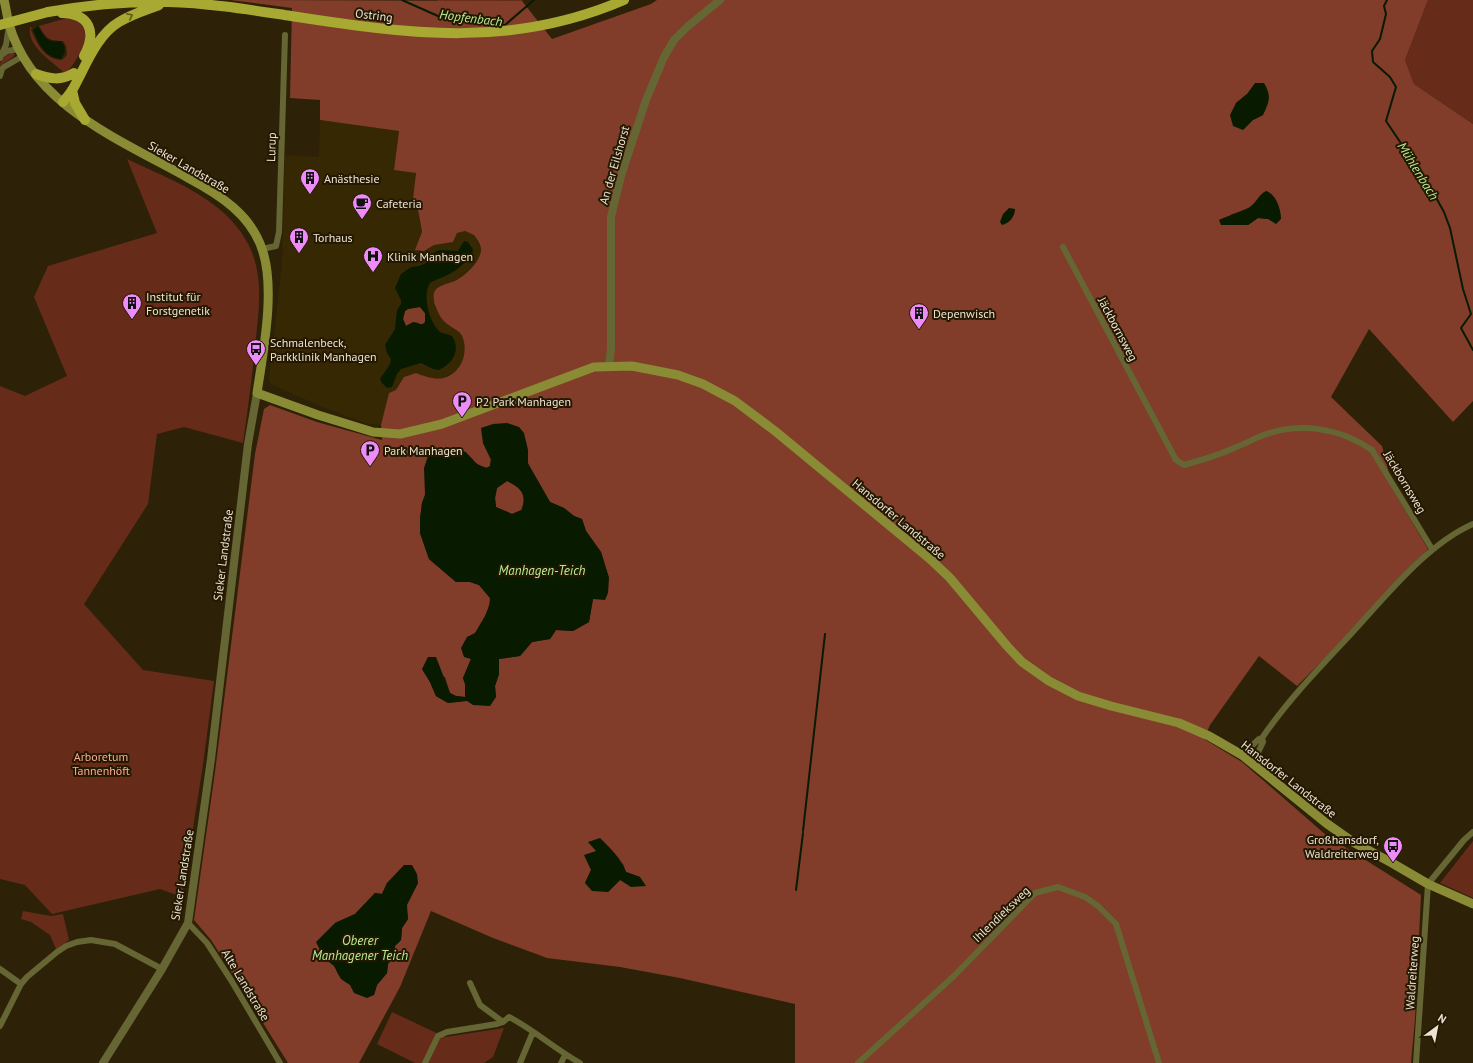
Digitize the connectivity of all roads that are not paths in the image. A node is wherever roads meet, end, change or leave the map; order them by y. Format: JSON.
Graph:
{"nodes":[{"id":1,"x":4,"y":0,"type":"edge"},
{"id":2,"x":624,"y":0,"type":"edge"},
{"id":3,"x":720,"y":0,"type":"edge"},
{"id":4,"x":169,"y":2,"type":"junction"},
{"id":5,"x":48,"y":12,"type":"junction"},
{"id":6,"x":5,"y":25,"type":"edge"},
{"id":7,"x":285,"y":35,"type":"dead end"},
{"id":8,"x":21,"y":52,"type":"junction"},
{"id":9,"x":1,"y":56,"type":"edge"},
{"id":10,"x":74,"y":73,"type":"junction"},
{"id":11,"x":36,"y":74,"type":"junction"},
{"id":12,"x":0,"y":76,"type":"edge"},
{"id":13,"x":72,"y":90,"type":"junction"},
{"id":14,"x":61,"y":100,"type":"junction"},
{"id":15,"x":85,"y":120,"type":"junction"},
{"id":16,"x":1063,"y":247,"type":"dead end"},
{"id":17,"x":262,"y":249,"type":"junction"},
{"id":18,"x":609,"y":366,"type":"junction"},
{"id":19,"x":257,"y":393,"type":"junction"},
{"id":20,"x":1473,"y":524,"type":"edge"},
{"id":21,"x":1432,"y":549,"type":"junction"},
{"id":22,"x":1262,"y":738,"type":"junction"},
{"id":23,"x":1242,"y":755,"type":"junction"},
{"id":24,"x":1253,"y":763,"type":"junction"},
{"id":25,"x":1473,"y":832,"type":"edge"},
{"id":26,"x":1428,"y":884,"type":"junction"},
{"id":27,"x":1473,"y":904,"type":"edge"},
{"id":28,"x":188,"y":923,"type":"junction"},
{"id":29,"x":0,"y":969,"type":"edge"},
{"id":30,"x":162,"y":969,"type":"junction"},
{"id":31,"x":470,"y":983,"type":"dead end"},
{"id":32,"x":21,"y":984,"type":"junction"},
{"id":33,"x":503,"y":1022,"type":"junction"},
{"id":34,"x":0,"y":1026,"type":"edge"},
{"id":35,"x":533,"y":1032,"type":"junction"},
{"id":36,"x":565,"y":1054,"type":"junction"},
{"id":37,"x":103,"y":1063,"type":"edge"},
{"id":38,"x":280,"y":1063,"type":"edge"},
{"id":39,"x":425,"y":1063,"type":"edge"},
{"id":40,"x":520,"y":1063,"type":"edge"},
{"id":41,"x":561,"y":1063,"type":"edge"},
{"id":42,"x":580,"y":1063,"type":"edge"},
{"id":43,"x":858,"y":1063,"type":"edge"},
{"id":44,"x":1159,"y":1063,"type":"edge"},
{"id":45,"x":1416,"y":1063,"type":"edge"}],
"edges":[{"from":1,"to":6,"type":"main road"},
{"from":2,"to":4,"type":"main road","name":"Ostring"},
{"from":3,"to":18,"type":"street","name":"An der Eilshorst"},
{"from":4,"to":5,"type":"main road","name":"Ostring"},
{"from":13,"to":4,"type":"main road","one_way":true},
{"from":5,"to":6,"type":"main road","name":"Ostring","bridge":true},
{"from":5,"to":10,"type":"main road"},
{"from":6,"to":8,"type":"main road"},
{"from":6,"to":9,"type":"street"},
{"from":7,"to":17,"type":"street","name":"Lurup"},
{"from":8,"to":9,"type":"street"},
{"from":8,"to":11,"type":"main road"},
{"from":8,"to":12,"type":"street"},
{"from":10,"to":11,"type":"main road"},
{"from":10,"to":14,"type":"main road"},
{"from":11,"to":14,"type":"main road","name":"Sieker Landstraße"},
{"from":13,"to":14,"type":"main road"},
{"from":13,"to":15,"type":"main road"},
{"from":14,"to":15,"type":"main road","name":"Sieker Landstraße"},
{"from":15,"to":17,"type":"main road","name":"Sieker Landstraße"},
{"from":16,"to":21,"type":"street","name":"Jäckbornsweg"},
{"from":17,"to":19,"type":"main road","name":"Sieker Landstraße"},
{"from":18,"to":19,"type":"main road","name":"Hansdorfer Landstraße"},
{"from":18,"to":23,"type":"main road","name":"Hansdorfer Landstraße"},
{"from":19,"to":28,"type":"street","name":"Sieker Landstraße"},
{"from":20,"to":21,"type":"street"},
{"from":21,"to":22,"type":"street"},
{"from":22,"to":23,"type":"street"},
{"from":22,"to":24,"type":"street"},
{"from":23,"to":24,"type":"main road","name":"Hansdorfer Landstraße"},
{"from":24,"to":26,"type":"main road","name":"Hansdorfer Landstraße"},
{"from":25,"to":26,"type":"street"},
{"from":26,"to":27,"type":"main road","name":"Hansdorfer Landstraße"},
{"from":26,"to":45,"type":"street","name":"Waldreiterweg"},
{"from":28,"to":30,"type":"street","name":"Sieker Landstraße"},
{"from":28,"to":38,"type":"street","name":"Alte Landstraße"},
{"from":29,"to":32,"type":"street"},
{"from":30,"to":32,"type":"street"},
{"from":30,"to":37,"type":"street","name":"Sieker Landstraße"},
{"from":31,"to":33,"type":"street"},
{"from":32,"to":34,"type":"street"},
{"from":33,"to":35,"type":"street"},
{"from":33,"to":39,"type":"street"},
{"from":35,"to":36,"type":"street"},
{"from":35,"to":40,"type":"street"},
{"from":36,"to":41,"type":"street"},
{"from":36,"to":42,"type":"street"},
{"from":43,"to":44,"type":"street","name":"Ihlendieksweg"}]}
